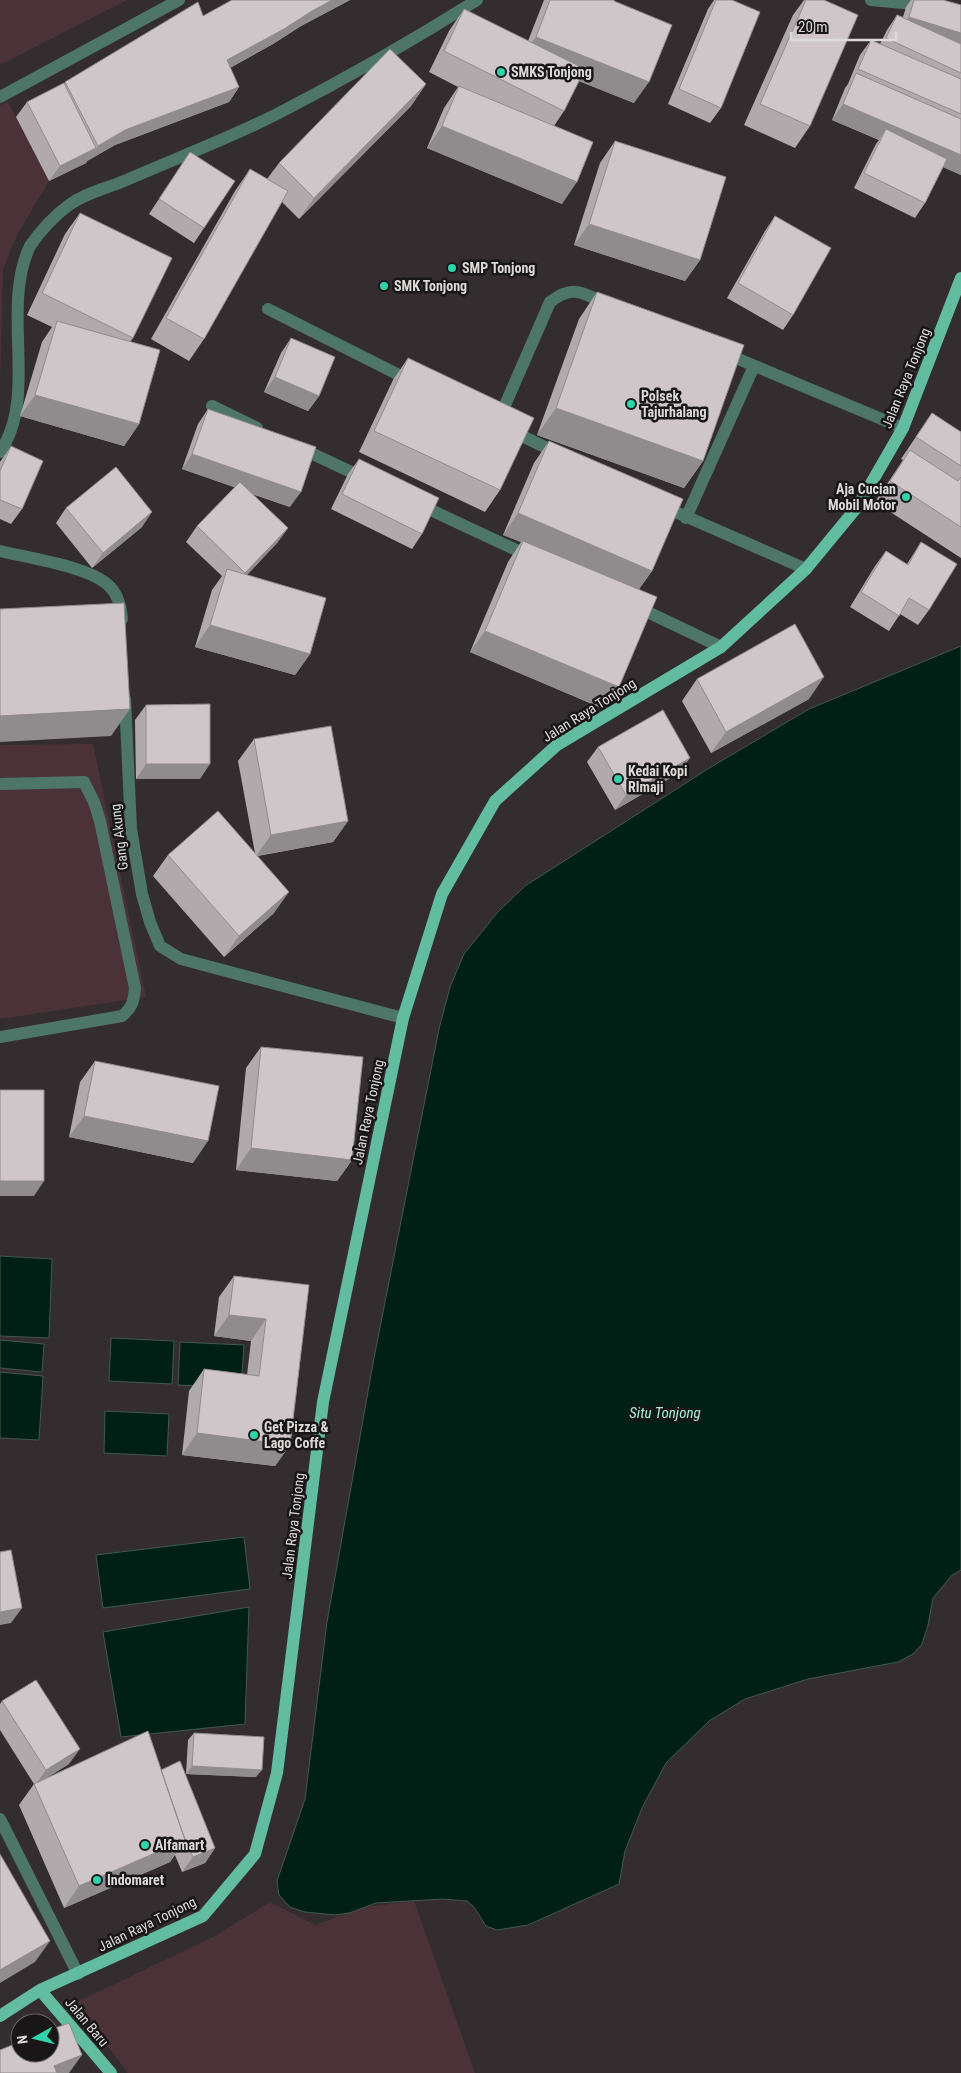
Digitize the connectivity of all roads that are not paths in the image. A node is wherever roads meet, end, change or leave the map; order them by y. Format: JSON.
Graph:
{"nodes":[{"id":1,"x":179,"y":0,"type":"edge"},
{"id":2,"x":477,"y":0,"type":"edge"},
{"id":3,"x":871,"y":0,"type":"edge"},
{"id":4,"x":934,"y":6,"type":"edge"},
{"id":5,"x":0,"y":97,"type":"edge"},
{"id":6,"x":961,"y":278,"type":"edge"},
{"id":7,"x":268,"y":309,"type":"dead end"},
{"id":8,"x":620,"y":310,"type":"edge"},
{"id":9,"x":710,"y":347,"type":"edge"},
{"id":10,"x":754,"y":366,"type":"junction"},
{"id":11,"x":426,"y":388,"type":"edge"},
{"id":12,"x":212,"y":406,"type":"dead end"},
{"id":13,"x":903,"y":428,"type":"junction"},
{"id":14,"x":265,"y":432,"type":"edge"},
{"id":15,"x":283,"y":440,"type":"edge"},
{"id":16,"x":0,"y":452,"type":"edge"},
{"id":17,"x":574,"y":462,"type":"edge"},
{"id":18,"x":381,"y":486,"type":"edge"},
{"id":19,"x":408,"y":499,"type":"edge"},
{"id":20,"x":651,"y":501,"type":"edge"},
{"id":21,"x":686,"y":518,"type":"junction"},
{"id":22,"x":0,"y":551,"type":"edge"},
{"id":23,"x":542,"y":562,"type":"edge"},
{"id":24,"x":806,"y":569,"type":"junction"},
{"id":25,"x":623,"y":600,"type":"edge"},
{"id":26,"x":122,"y":631,"type":"edge"},
{"id":27,"x":721,"y":647,"type":"junction"},
{"id":28,"x":124,"y":686,"type":"edge"},
{"id":29,"x":0,"y":784,"type":"edge"},
{"id":30,"x":402,"y":1018,"type":"junction"},
{"id":31,"x":0,"y":1036,"type":"edge"},
{"id":32,"x":0,"y":1819,"type":"edge"},
{"id":33,"x":78,"y":1974,"type":"junction"},
{"id":34,"x":40,"y":1990,"type":"junction"},
{"id":35,"x":0,"y":2016,"type":"edge"},
{"id":36,"x":111,"y":2073,"type":"edge"}],
"edges":[{"from":1,"to":5,"type":"street"},
{"from":2,"to":16,"type":"street"},
{"from":3,"to":4,"type":"street"},
{"from":6,"to":13,"type":"main road","name":"Jalan Raya Tonjong"},
{"from":7,"to":11,"type":"street"},
{"from":8,"to":17,"type":"street"},
{"from":9,"to":10,"type":"street"},
{"from":10,"to":13,"type":"street"},
{"from":10,"to":21,"type":"street"},
{"from":12,"to":14,"type":"street"},
{"from":13,"to":24,"type":"main road","name":"Jalan Raya Tonjong"},
{"from":15,"to":18,"type":"street"},
{"from":19,"to":23,"type":"street"},
{"from":20,"to":21,"type":"street"},
{"from":21,"to":24,"type":"street"},
{"from":22,"to":26,"type":"street"},
{"from":24,"to":27,"type":"main road","name":"Jalan Raya Tonjong"},
{"from":25,"to":27,"type":"street"},
{"from":27,"to":30,"type":"main road","name":"Jalan Raya Tonjong"},
{"from":28,"to":30,"type":"street","name":"Gang Akung"},
{"from":29,"to":31,"type":"street"},
{"from":30,"to":33,"type":"main road","name":"Jalan Raya Tonjong"},
{"from":32,"to":33,"type":"street"},
{"from":33,"to":34,"type":"main road","name":"Jalan Raya Tonjong"},
{"from":34,"to":35,"type":"main road","name":"Jalan Raya Tonjong"},
{"from":34,"to":36,"type":"main road","name":"Jalan Baru"}]}
